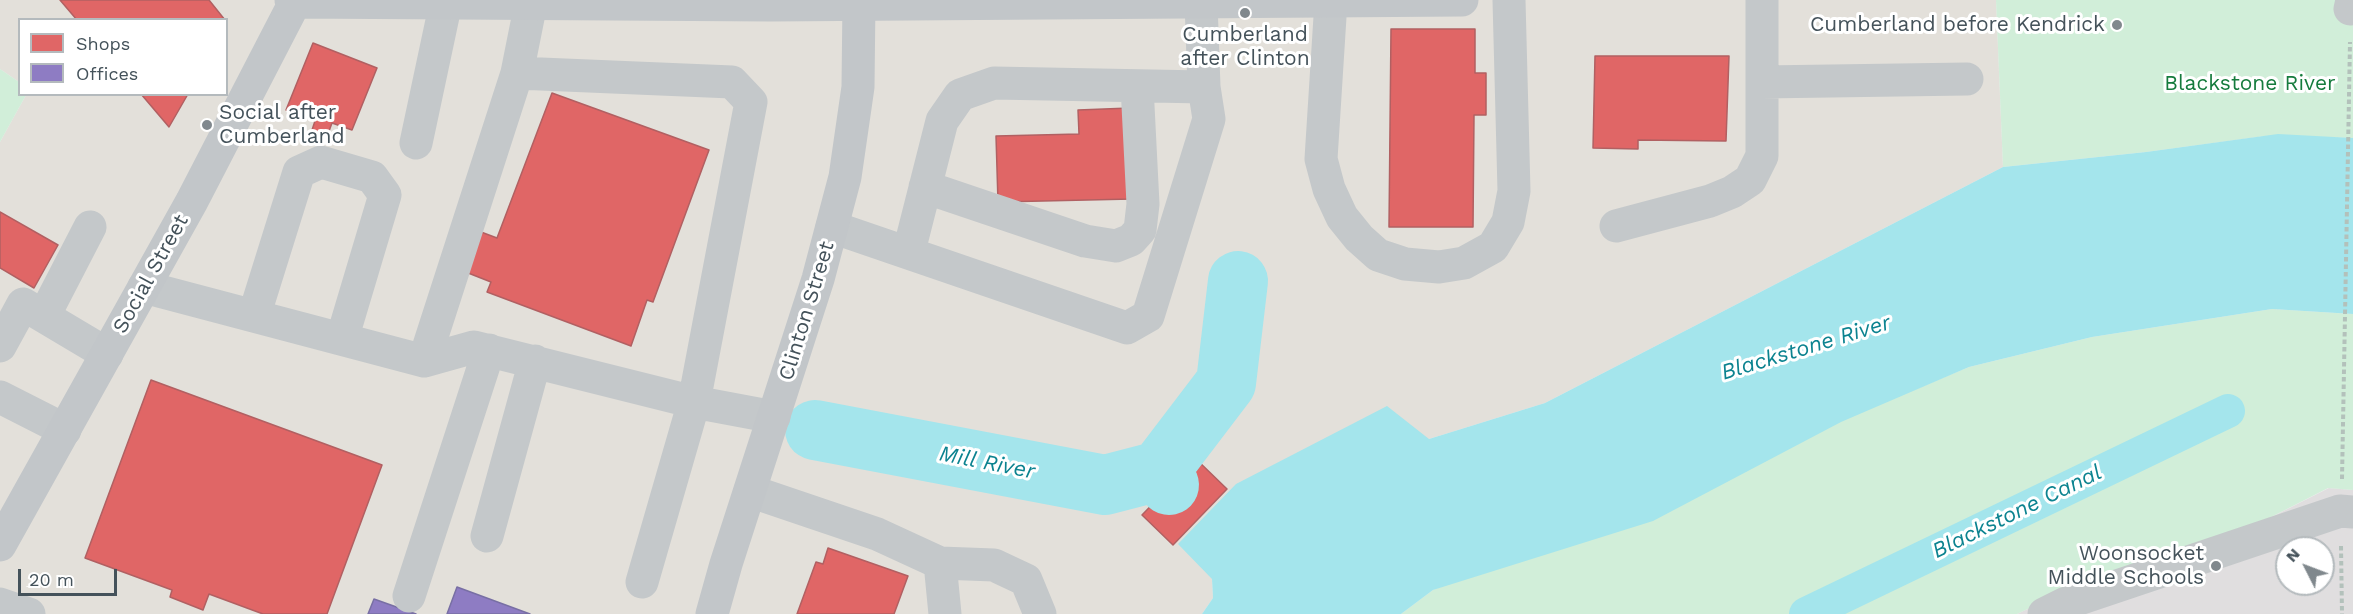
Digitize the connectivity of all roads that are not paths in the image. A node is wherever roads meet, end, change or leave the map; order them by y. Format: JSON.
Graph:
{"nodes":[{"id":1,"x":1462,"y":0,"type":"edge"},
{"id":2,"x":1509,"y":0,"type":"edge"},
{"id":3,"x":1762,"y":0,"type":"edge"},
{"id":4,"x":294,"y":1,"type":"edge"},
{"id":5,"x":1254,"y":1,"type":"edge"},
{"id":6,"x":1332,"y":1,"type":"edge"},
{"id":7,"x":446,"y":2,"type":"junction"},
{"id":8,"x":859,"y":2,"type":"edge"},
{"id":9,"x":1201,"y":2,"type":"junction"},
{"id":10,"x":531,"y":3,"type":"junction"},
{"id":11,"x":515,"y":79,"type":"junction"},
{"id":12,"x":1967,"y":79,"type":"dead end"},
{"id":13,"x":1762,"y":82,"type":"junction"},
{"id":14,"x":1137,"y":86,"type":"junction"},
{"id":15,"x":1204,"y":87,"type":"junction"},
{"id":16,"x":416,"y":143,"type":"dead end"},
{"id":17,"x":925,"y":187,"type":"junction"},
{"id":18,"x":1616,"y":226,"type":"dead end"},
{"id":19,"x":90,"y":227,"type":"dead end"},
{"id":20,"x":832,"y":227,"type":"junction"},
{"id":21,"x":909,"y":251,"type":"junction"},
{"id":22,"x":144,"y":287,"type":"junction"},
{"id":23,"x":44,"y":316,"type":"junction"},
{"id":24,"x":254,"y":316,"type":"junction"},
{"id":25,"x":342,"y":339,"type":"junction"},
{"id":26,"x":0,"y":346,"type":"edge"},
{"id":27,"x":489,"y":350,"type":"junction"},
{"id":28,"x":107,"y":354,"type":"junction"},
{"id":29,"x":424,"y":361,"type":"junction"},
{"id":30,"x":535,"y":361,"type":"junction"},
{"id":31,"x":0,"y":397,"type":"edge"},
{"id":32,"x":694,"y":402,"type":"junction"},
{"id":33,"x":774,"y":417,"type":"junction"},
{"id":34,"x":64,"y":430,"type":"junction"},
{"id":35,"x":750,"y":491,"type":"junction"},
{"id":36,"x":2345,"y":501,"type":"edge"},
{"id":37,"x":487,"y":536,"type":"dead end"},
{"id":38,"x":0,"y":545,"type":"edge"},
{"id":39,"x":940,"y":563,"type":"junction"},
{"id":40,"x":642,"y":582,"type":"dead end"},
{"id":41,"x":409,"y":596,"type":"dead end"},
{"id":42,"x":0,"y":604,"type":"edge"},
{"id":43,"x":29,"y":614,"type":"edge"},
{"id":44,"x":712,"y":614,"type":"edge"},
{"id":45,"x":945,"y":614,"type":"edge"},
{"id":46,"x":1040,"y":614,"type":"edge"},
{"id":47,"x":2043,"y":614,"type":"edge"}],
"edges":[{"from":1,"to":6,"type":"main road"},
{"from":2,"to":6,"type":"lane"},
{"from":3,"to":13,"type":"lane"},
{"from":4,"to":7,"type":"main road"},
{"from":4,"to":22,"type":"main road","name":"Social Street"},
{"from":5,"to":6,"type":"main road"},
{"from":5,"to":9,"type":"main road"},
{"from":7,"to":10,"type":"main road"},
{"from":7,"to":16,"type":"lane"},
{"from":8,"to":9,"type":"main road"},
{"from":8,"to":10,"type":"main road"},
{"from":8,"to":20,"type":"main road","name":"Clinton Street"},
{"from":9,"to":15,"type":"lane"},
{"from":10,"to":11,"type":"lane"},
{"from":11,"to":29,"type":"lane"},
{"from":11,"to":32,"type":"lane"},
{"from":12,"to":13,"type":"lane"},
{"from":13,"to":18,"type":"lane"},
{"from":14,"to":15,"type":"lane"},
{"from":14,"to":17,"type":"lane"},
{"from":14,"to":17,"type":"lane"},
{"from":15,"to":21,"type":"lane"},
{"from":17,"to":21,"type":"lane"},
{"from":19,"to":23,"type":"lane"},
{"from":20,"to":21,"type":"lane"},
{"from":20,"to":33,"type":"main road","name":"Clinton Street"},
{"from":22,"to":24,"type":"lane"},
{"from":22,"to":28,"type":"main road","name":"Social Street"},
{"from":23,"to":26,"type":"lane"},
{"from":23,"to":28,"type":"lane"},
{"from":24,"to":25,"type":"lane"},
{"from":24,"to":25,"type":"lane"},
{"from":25,"to":29,"type":"lane"},
{"from":27,"to":29,"type":"lane"},
{"from":27,"to":30,"type":"lane"},
{"from":27,"to":41,"type":"lane"},
{"from":28,"to":34,"type":"main road","name":"Social Street"},
{"from":30,"to":32,"type":"lane"},
{"from":30,"to":37,"type":"lane"},
{"from":31,"to":34,"type":"lane"},
{"from":32,"to":33,"type":"lane"},
{"from":32,"to":40,"type":"lane"},
{"from":33,"to":35,"type":"main road","name":"Clinton Street"},
{"from":34,"to":38,"type":"main road","name":"Social Street"},
{"from":35,"to":39,"type":"lane"},
{"from":35,"to":44,"type":"main road","name":"Clinton Street"},
{"from":36,"to":47,"type":"lane"},
{"from":39,"to":45,"type":"lane"},
{"from":39,"to":46,"type":"lane"},
{"from":42,"to":43,"type":"lane"}]}
